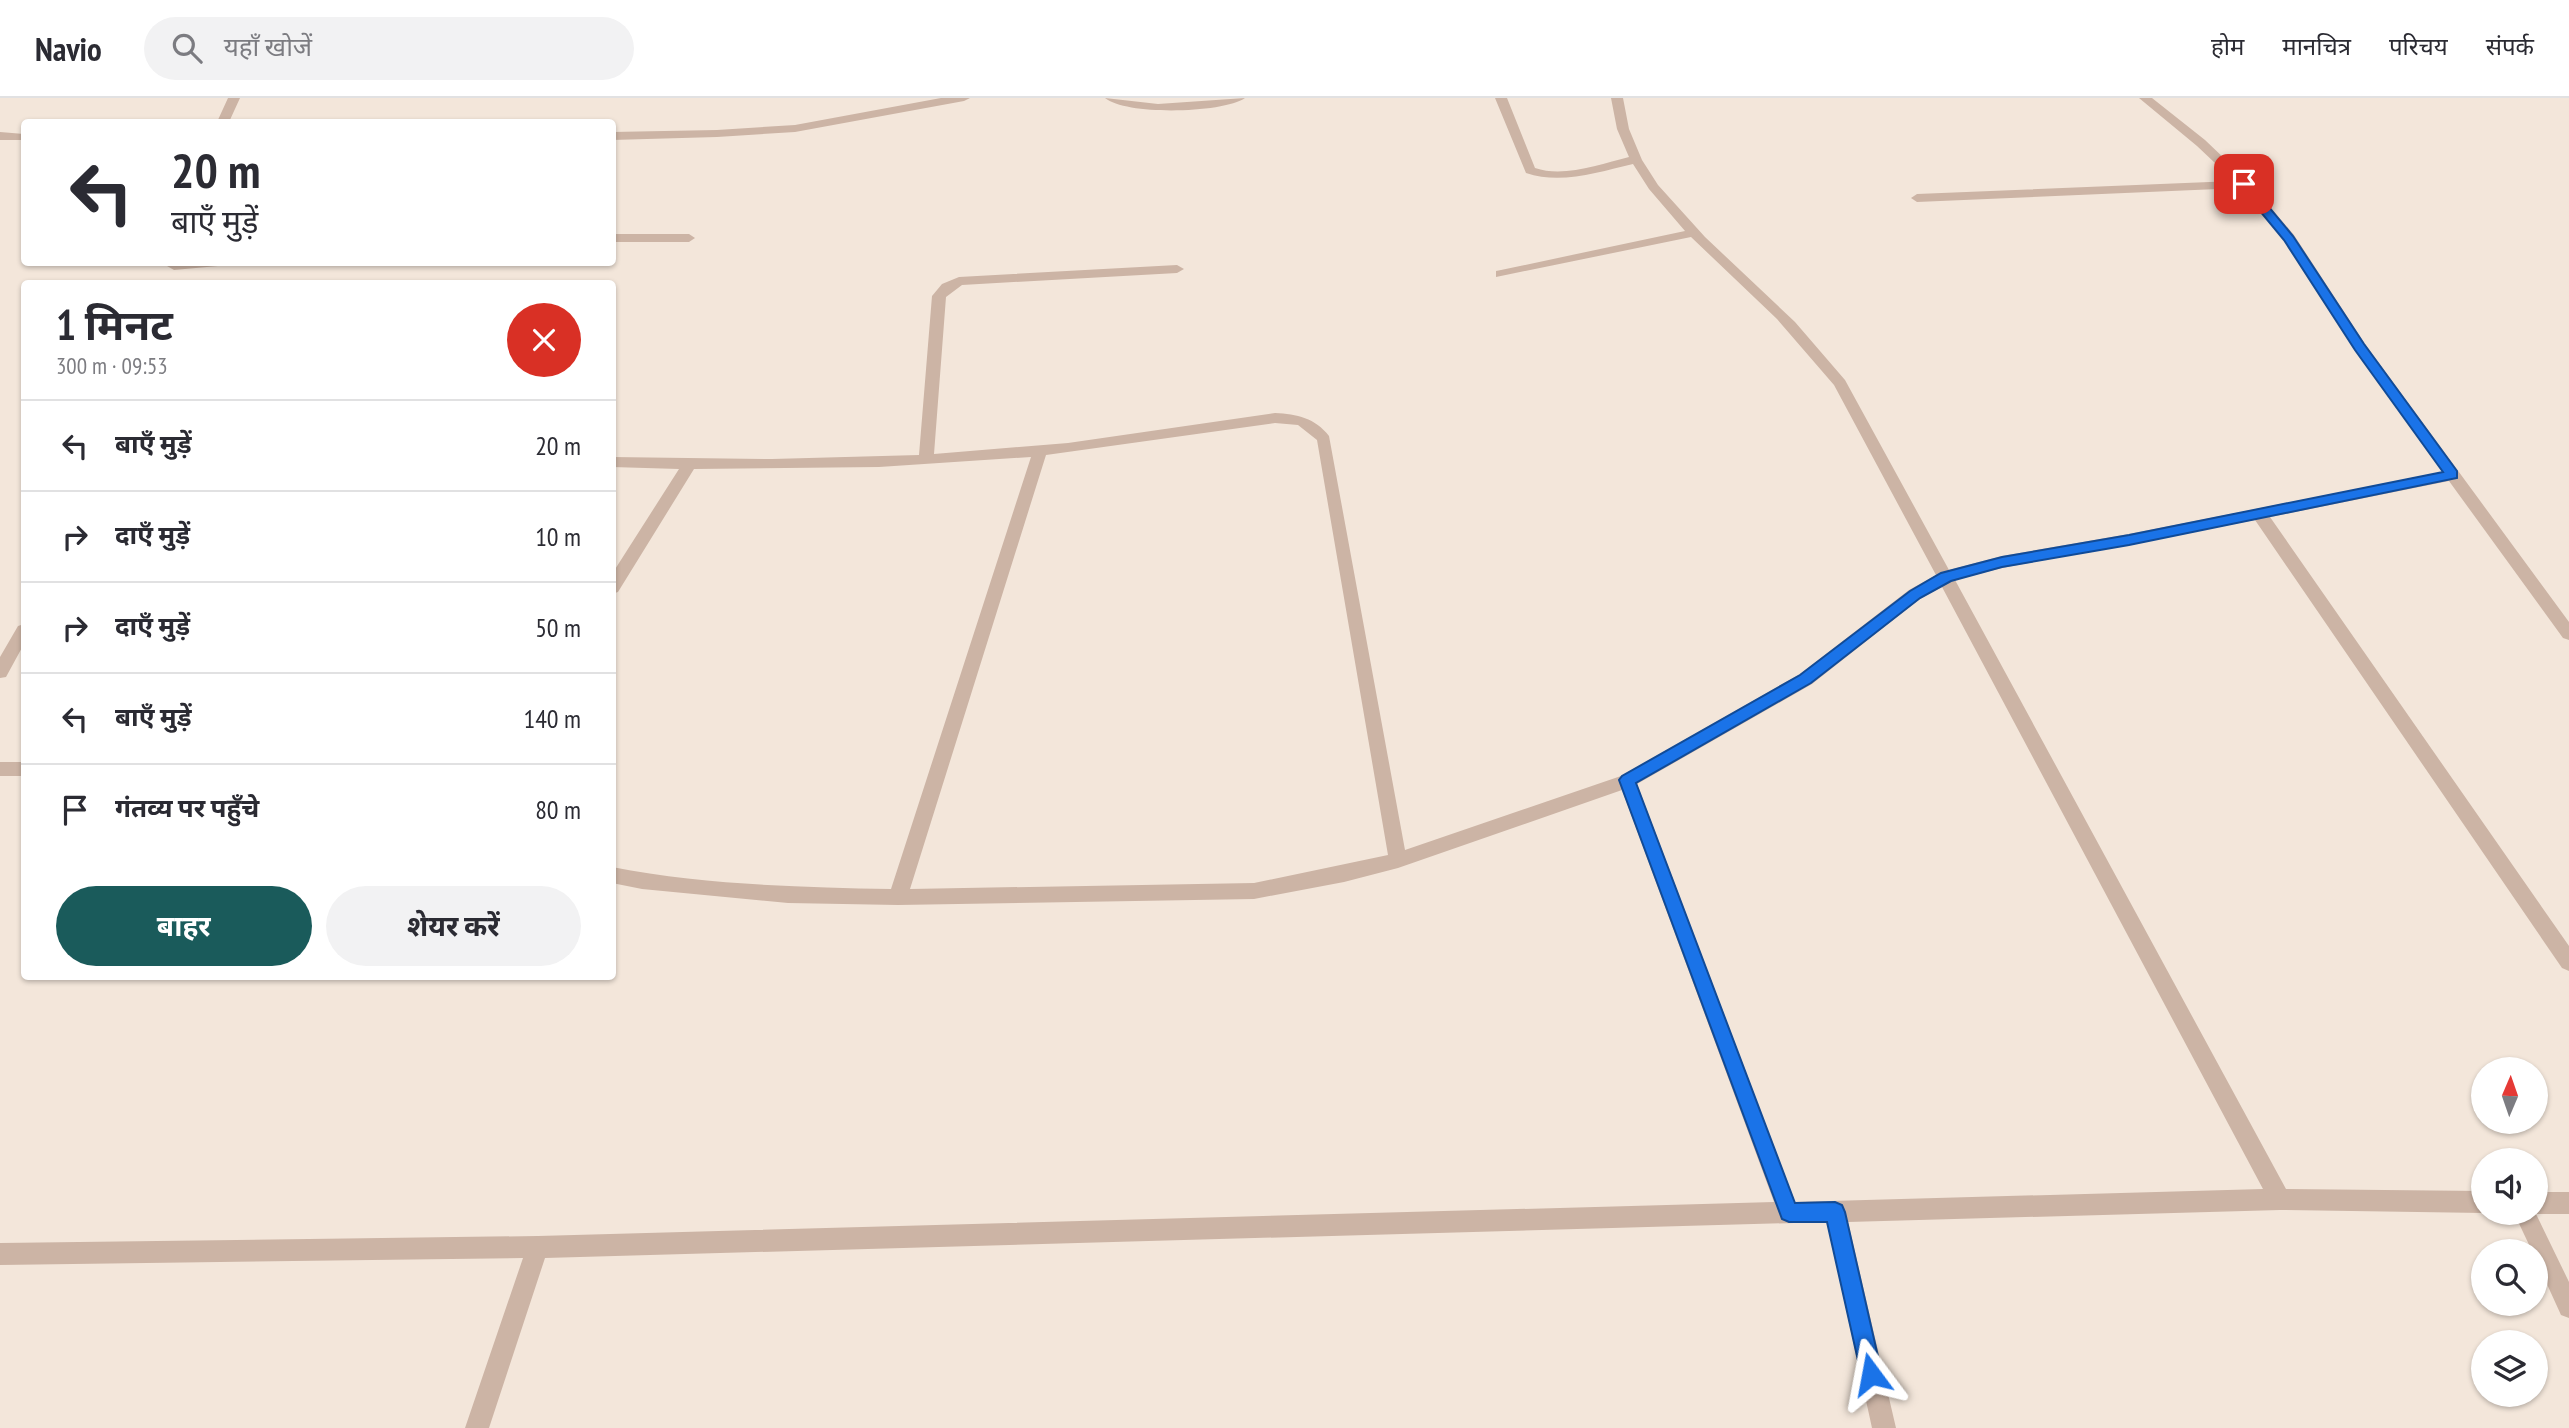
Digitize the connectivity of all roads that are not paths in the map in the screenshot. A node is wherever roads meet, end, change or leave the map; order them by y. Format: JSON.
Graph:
{"nodes":[{"id":1,"x":234,"y":98,"type":"edge"},
{"id":2,"x":964,"y":98,"type":"edge"},
{"id":3,"x":1111,"y":98,"type":"edge"},
{"id":4,"x":1239,"y":98,"type":"edge"},
{"id":5,"x":1501,"y":98,"type":"edge"},
{"id":6,"x":1617,"y":98,"type":"edge"},
{"id":7,"x":2145,"y":98,"type":"edge"},
{"id":8,"x":224,"y":119,"type":"edge"},
{"id":9,"x":0,"y":136,"type":"edge"},
{"id":10,"x":616,"y":136,"type":"edge"},
{"id":11,"x":21,"y":137,"type":"edge"},
{"id":12,"x":1637,"y":159,"type":"junction"},
{"id":13,"x":2244,"y":184,"type":"junction"},
{"id":14,"x":1917,"y":198,"type":"dead end"},
{"id":15,"x":1696,"y":232,"type":"junction"},
{"id":16,"x":616,"y":237,"type":"edge"},
{"id":17,"x":689,"y":238,"type":"dead end"},
{"id":18,"x":1177,"y":269,"type":"dead end"},
{"id":19,"x":1501,"y":274,"type":"dead end"},
{"id":20,"x":1040,"y":451,"type":"junction"},
{"id":21,"x":926,"y":459,"type":"junction"},
{"id":22,"x":616,"y":462,"type":"edge"},
{"id":23,"x":689,"y":465,"type":"junction"},
{"id":24,"x":2452,"y":475,"type":"junction"},
{"id":25,"x":2258,"y":512,"type":"junction"},
{"id":26,"x":1946,"y":577,"type":"junction"},
{"id":27,"x":616,"y":582,"type":"edge"},
{"id":28,"x":2569,"y":634,"type":"edge"},
{"id":29,"x":21,"y":635,"type":"edge"},
{"id":30,"x":3,"y":665,"type":"edge"},
{"id":31,"x":0,"y":769,"type":"edge"},
{"id":32,"x":21,"y":769,"type":"edge"},
{"id":33,"x":1627,"y":780,"type":"junction"},
{"id":34,"x":1398,"y":860,"type":"junction"},
{"id":35,"x":616,"y":876,"type":"edge"},
{"id":36,"x":898,"y":897,"type":"junction"},
{"id":37,"x":2569,"y":962,"type":"edge"},
{"id":38,"x":2280,"y":1199,"type":"junction"},
{"id":39,"x":2471,"y":1202,"type":"edge"},
{"id":40,"x":2548,"y":1203,"type":"edge"},
{"id":41,"x":2569,"y":1203,"type":"edge"},
{"id":42,"x":1835,"y":1212,"type":"junction"},
{"id":43,"x":1789,"y":1213,"type":"junction"},
{"id":44,"x":2531,"y":1225,"type":"edge"},
{"id":45,"x":538,"y":1247,"type":"junction"},
{"id":46,"x":0,"y":1254,"type":"edge"},
{"id":47,"x":2569,"y":1307,"type":"edge"},
{"id":48,"x":477,"y":1428,"type":"edge"},
{"id":49,"x":1884,"y":1428,"type":"edge"}],
"edges":[{"from":1,"to":8,"type":"street"},
{"from":2,"to":10,"type":"street"},
{"from":3,"to":4,"type":"street"},
{"from":5,"to":12,"type":"street"},
{"from":6,"to":12,"type":"street"},
{"from":7,"to":13,"type":"street"},
{"from":9,"to":11,"type":"street"},
{"from":12,"to":15,"type":"street"},
{"from":13,"to":14,"type":"street"},
{"from":13,"to":24,"type":"street"},
{"from":15,"to":19,"type":"street"},
{"from":15,"to":26,"type":"street"},
{"from":16,"to":17,"type":"street"},
{"from":18,"to":21,"type":"street"},
{"from":20,"to":21,"type":"street"},
{"from":20,"to":34,"type":"street"},
{"from":20,"to":36,"type":"street"},
{"from":21,"to":23,"type":"street"},
{"from":22,"to":23,"type":"street"},
{"from":23,"to":27,"type":"street"},
{"from":24,"to":25,"type":"street"},
{"from":24,"to":28,"type":"street"},
{"from":25,"to":26,"type":"street"},
{"from":25,"to":37,"type":"street"},
{"from":26,"to":33,"type":"street"},
{"from":26,"to":38,"type":"street"},
{"from":29,"to":30,"type":"street"},
{"from":31,"to":32,"type":"street"},
{"from":33,"to":34,"type":"street"},
{"from":33,"to":43,"type":"street"},
{"from":34,"to":36,"type":"street"},
{"from":35,"to":36,"type":"street"},
{"from":38,"to":39,"type":"street"},
{"from":38,"to":42,"type":"street"},
{"from":40,"to":41,"type":"street"},
{"from":42,"to":43,"type":"street"},
{"from":42,"to":49,"type":"street"},
{"from":43,"to":45,"type":"street"},
{"from":44,"to":47,"type":"street"},
{"from":45,"to":46,"type":"street"},
{"from":45,"to":48,"type":"street"}]}
